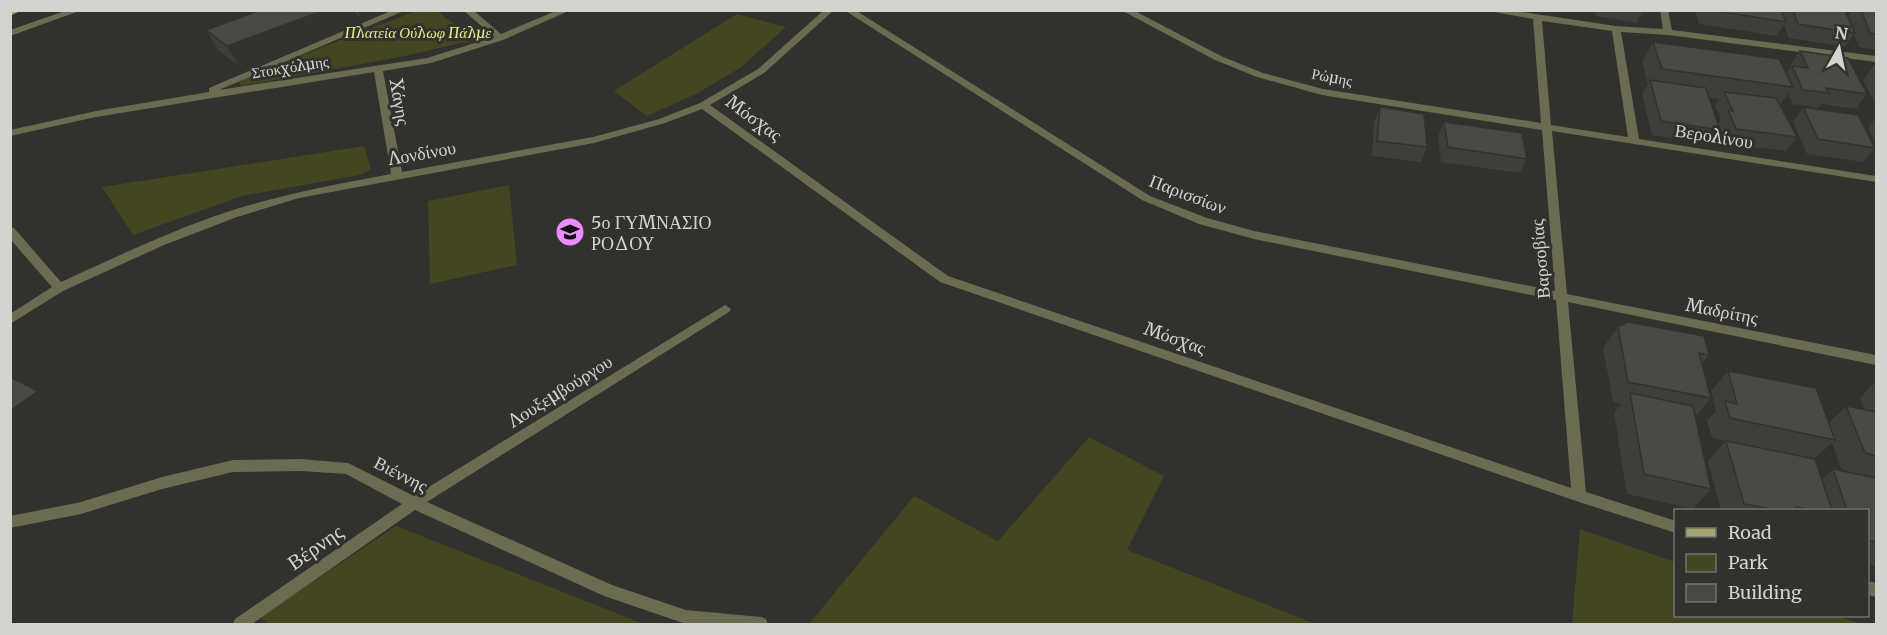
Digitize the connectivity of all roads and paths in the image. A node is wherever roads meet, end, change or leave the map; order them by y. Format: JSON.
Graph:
{"nodes":[{"id":1,"x":17,"y":10,"type":"edge"},
{"id":2,"x":78,"y":10,"type":"edge"},
{"id":3,"x":402,"y":10,"type":"edge"},
{"id":4,"x":467,"y":10,"type":"edge"},
{"id":5,"x":567,"y":10,"type":"edge"},
{"id":6,"x":830,"y":10,"type":"edge"},
{"id":7,"x":848,"y":10,"type":"edge"},
{"id":8,"x":1125,"y":10,"type":"edge"},
{"id":9,"x":1487,"y":10,"type":"edge"},
{"id":10,"x":1664,"y":10,"type":"edge"},
{"id":11,"x":10,"y":13,"type":"edge"},
{"id":12,"x":1537,"y":19,"type":"junction"},
{"id":13,"x":1616,"y":29,"type":"junction"},
{"id":14,"x":1668,"y":32,"type":"junction"},
{"id":15,"x":10,"y":33,"type":"edge"},
{"id":16,"x":500,"y":38,"type":"junction"},
{"id":17,"x":1876,"y":59,"type":"edge"},
{"id":18,"x":378,"y":69,"type":"junction"},
{"id":19,"x":195,"y":97,"type":"junction"},
{"id":20,"x":703,"y":105,"type":"junction"},
{"id":21,"x":1546,"y":126,"type":"junction"},
{"id":22,"x":10,"y":133,"type":"edge"},
{"id":23,"x":1634,"y":140,"type":"junction"},
{"id":24,"x":397,"y":176,"type":"junction"},
{"id":25,"x":1876,"y":179,"type":"edge"},
{"id":26,"x":10,"y":231,"type":"edge"},
{"id":27,"x":59,"y":288,"type":"junction"},
{"id":28,"x":1561,"y":298,"type":"junction"},
{"id":29,"x":725,"y":309,"type":"dead end"},
{"id":30,"x":10,"y":320,"type":"edge"},
{"id":31,"x":1876,"y":360,"type":"edge"},
{"id":32,"x":1579,"y":496,"type":"junction"},
{"id":33,"x":414,"y":503,"type":"junction"},
{"id":34,"x":10,"y":522,"type":"edge"},
{"id":35,"x":1674,"y":526,"type":"edge"},
{"id":36,"x":683,"y":621,"type":"edge"},
{"id":37,"x":240,"y":624,"type":"edge"},
{"id":38,"x":761,"y":624,"type":"edge"}],
"edges":[{"from":1,"to":11,"type":"main road"},
{"from":2,"to":15,"type":"street"},
{"from":3,"to":19,"type":"street"},
{"from":4,"to":16,"type":"street"},
{"from":5,"to":16,"type":"street","name":"Στοκχόλμης"},
{"from":6,"to":20,"type":"street","name":"Λονδίνου"},
{"from":7,"to":28,"type":"street","name":"Παρισσίων"},
{"from":8,"to":21,"type":"street","name":"Ρώμης"},
{"from":9,"to":12,"type":"street"},
{"from":10,"to":14,"type":"street"},
{"from":12,"to":13,"type":"street"},
{"from":12,"to":21,"type":"street","name":"Βαρσοβίας"},
{"from":13,"to":14,"type":"street"},
{"from":13,"to":23,"type":"street"},
{"from":14,"to":17,"type":"street"},
{"from":16,"to":18,"type":"street","name":"Στοκχόλμης"},
{"from":18,"to":19,"type":"street","name":"Στοκχόλμης"},
{"from":18,"to":24,"type":"street","name":"Χάγης"},
{"from":19,"to":22,"type":"street","name":"Στοκχόλμης"},
{"from":20,"to":24,"type":"street","name":"Λονδίνου"},
{"from":20,"to":32,"type":"street","name":"Μόσχας"},
{"from":21,"to":23,"type":"street","name":"Βερολίνου"},
{"from":21,"to":28,"type":"street","name":"Βαρσοβίας"},
{"from":23,"to":25,"type":"street","name":"Βερολίνου"},
{"from":24,"to":27,"type":"street","name":"Λονδίνου"},
{"from":26,"to":27,"type":"street"},
{"from":27,"to":30,"type":"street","name":"Λονδίνου"},
{"from":28,"to":31,"type":"street","name":"Μαδρίτης"},
{"from":28,"to":32,"type":"street","name":"Βαρσοβίας"},
{"from":29,"to":33,"type":"street","name":"Λουξεμβούργου"},
{"from":32,"to":35,"type":"street","name":"Μόσχας"},
{"from":33,"to":34,"type":"street","name":"Βιέννης"},
{"from":33,"to":36,"type":"street","name":"Βιέννης"},
{"from":33,"to":37,"type":"street","name":"Βέρνης"},
{"from":36,"to":38,"type":"street","name":"Βιέννης"}]}
